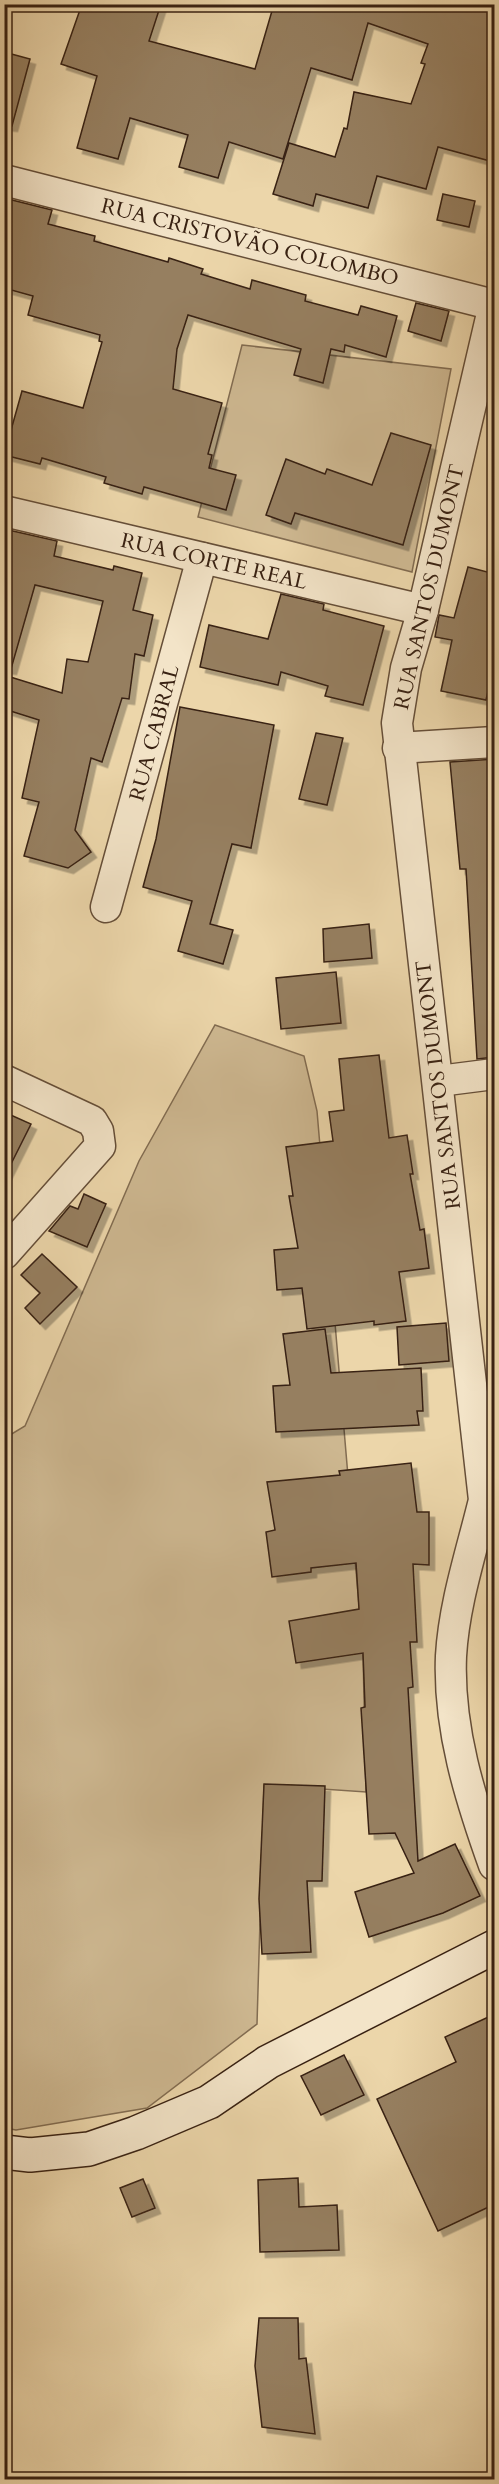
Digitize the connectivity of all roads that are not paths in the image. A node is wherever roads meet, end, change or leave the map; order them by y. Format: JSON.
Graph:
{"nodes":[{"id":1,"x":4,"y":180,"type":"edge"},
{"id":2,"x":495,"y":305,"type":"edge"},
{"id":3,"x":4,"y":511,"type":"edge"},
{"id":4,"x":202,"y":558,"type":"junction"},
{"id":5,"x":423,"y":610,"type":"junction"},
{"id":6,"x":495,"y":742,"type":"edge"},
{"id":7,"x":398,"y":748,"type":"junction"},
{"id":8,"x":106,"y":907,"type":"dead end"},
{"id":9,"x":495,"y":1074,"type":"edge"},
{"id":10,"x":4,"y":1080,"type":"edge"},
{"id":11,"x":439,"y":1081,"type":"junction"},
{"id":12,"x":4,"y":1254,"type":"edge"},
{"id":13,"x":490,"y":1496,"type":"edge"},
{"id":14,"x":495,"y":1865,"type":"edge"},
{"id":15,"x":495,"y":1947,"type":"edge"},
{"id":16,"x":4,"y":2152,"type":"edge"}],
"edges":[{"from":1,"to":2,"type":"street","name":"RUA CRISTOVÃO COLOMBO"},
{"from":2,"to":5,"type":"street","name":"RUA SANTOS DUMONT"},
{"from":3,"to":4,"type":"street","name":"RUA CORTE REAL"},
{"from":4,"to":5,"type":"street","name":"RUA CORTE REAL"},
{"from":4,"to":8,"type":"street","name":"RUA CABRAL"},
{"from":5,"to":7,"type":"street","name":"RUA SANTOS DUMONT"},
{"from":6,"to":7,"type":"street"},
{"from":7,"to":11,"type":"street","name":"RUA SANTOS DUMONT"},
{"from":9,"to":11,"type":"street"},
{"from":10,"to":12,"type":"street"},
{"from":11,"to":13,"type":"street","name":"RUA SANTOS DUMONT"},
{"from":13,"to":14,"type":"street","name":"RUA SANTOS DUMONT"},
{"from":15,"to":16,"type":"street"}]}
